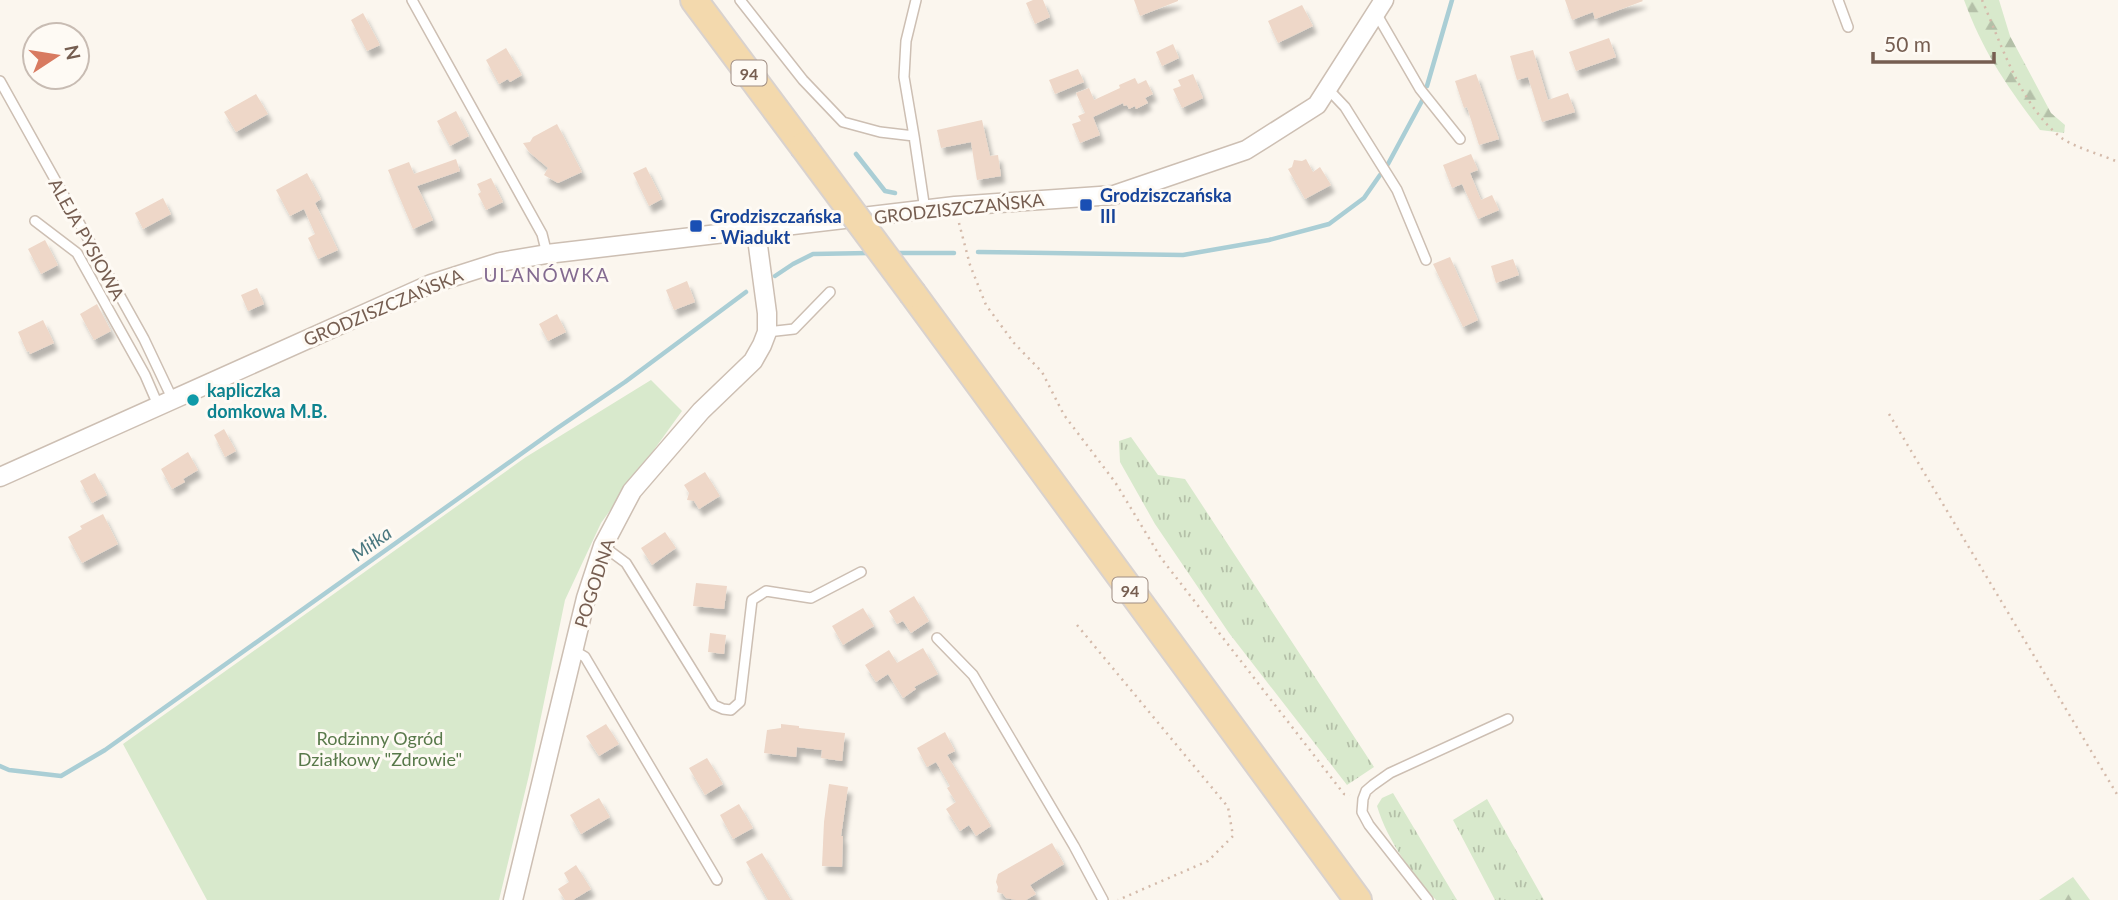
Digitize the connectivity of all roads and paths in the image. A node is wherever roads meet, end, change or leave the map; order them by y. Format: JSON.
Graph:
{"nodes":[{"id":1,"x":412,"y":0,"type":"edge"},
{"id":2,"x":694,"y":0,"type":"edge"},
{"id":3,"x":740,"y":0,"type":"edge"},
{"id":4,"x":916,"y":0,"type":"edge"},
{"id":5,"x":1838,"y":0,"type":"edge"},
{"id":6,"x":1982,"y":0,"type":"edge"},
{"id":7,"x":1380,"y":6,"type":"edge"},
{"id":8,"x":1849,"y":27,"type":"dead end"},
{"id":9,"x":0,"y":81,"type":"edge"},
{"id":10,"x":1327,"y":88,"type":"junction"},
{"id":11,"x":914,"y":136,"type":"junction"},
{"id":12,"x":1460,"y":139,"type":"dead end"},
{"id":13,"x":2118,"y":162,"type":"edge"},
{"id":14,"x":956,"y":206,"type":"junction"},
{"id":15,"x":925,"y":210,"type":"junction"},
{"id":16,"x":35,"y":221,"type":"dead end"},
{"id":17,"x":756,"y":231,"type":"junction"},
{"id":18,"x":547,"y":254,"type":"junction"},
{"id":19,"x":1426,"y":260,"type":"dead end"},
{"id":20,"x":830,"y":292,"type":"dead end"},
{"id":21,"x":767,"y":332,"type":"junction"},
{"id":22,"x":165,"y":401,"type":"junction"},
{"id":23,"x":1889,"y":414,"type":"dead end"},
{"id":24,"x":0,"y":477,"type":"edge"},
{"id":25,"x":603,"y":546,"type":"junction"},
{"id":26,"x":861,"y":572,"type":"dead end"},
{"id":27,"x":1077,"y":625,"type":"dead end"},
{"id":28,"x":937,"y":638,"type":"dead end"},
{"id":29,"x":573,"y":650,"type":"junction"},
{"id":30,"x":1508,"y":719,"type":"dead end"},
{"id":31,"x":2118,"y":796,"type":"edge"},
{"id":32,"x":1363,"y":799,"type":"junction"},
{"id":33,"x":717,"y":880,"type":"dead end"},
{"id":34,"x":513,"y":900,"type":"edge"},
{"id":35,"x":1103,"y":900,"type":"edge"},
{"id":36,"x":1118,"y":900,"type":"edge"},
{"id":37,"x":1358,"y":900,"type":"edge"},
{"id":38,"x":1428,"y":900,"type":"edge"}],
"edges":[{"from":1,"to":18,"type":"lane"},
{"from":2,"to":37,"type":"main road","number":"94","bridge":true},
{"from":3,"to":11,"type":"lane"},
{"from":4,"to":11,"type":"lane"},
{"from":5,"to":8,"type":"lane"},
{"from":6,"to":13,"type":"path"},
{"from":7,"to":10,"type":"street","name":"GRODZISZCZAŃSKA"},
{"from":7,"to":12,"type":"lane"},
{"from":9,"to":22,"type":"lane","name":"ALEJA PYSIOWA"},
{"from":10,"to":14,"type":"street","name":"GRODZISZCZAŃSKA"},
{"from":10,"to":19,"type":"lane"},
{"from":11,"to":15,"type":"lane"},
{"from":14,"to":15,"type":"street","name":"GRODZISZCZAŃSKA"},
{"from":14,"to":32,"type":"path"},
{"from":15,"to":17,"type":"street","name":"GRODZISZCZAŃSKA"},
{"from":16,"to":22,"type":"lane"},
{"from":17,"to":18,"type":"street","name":"GRODZISZCZAŃSKA"},
{"from":17,"to":21,"type":"street"},
{"from":18,"to":22,"type":"street","name":"GRODZISZCZAŃSKA"},
{"from":20,"to":21,"type":"lane"},
{"from":21,"to":25,"type":"street","name":"POGODNA"},
{"from":22,"to":24,"type":"street","name":"GRODZISZCZAŃSKA"},
{"from":23,"to":31,"type":"path"},
{"from":25,"to":26,"type":"lane"},
{"from":25,"to":29,"type":"street","name":"POGODNA"},
{"from":27,"to":36,"type":"path"},
{"from":28,"to":35,"type":"lane"},
{"from":29,"to":33,"type":"lane"},
{"from":29,"to":34,"type":"street","name":"POGODNA"},
{"from":30,"to":32,"type":"lane"},
{"from":32,"to":38,"type":"lane"}]}
